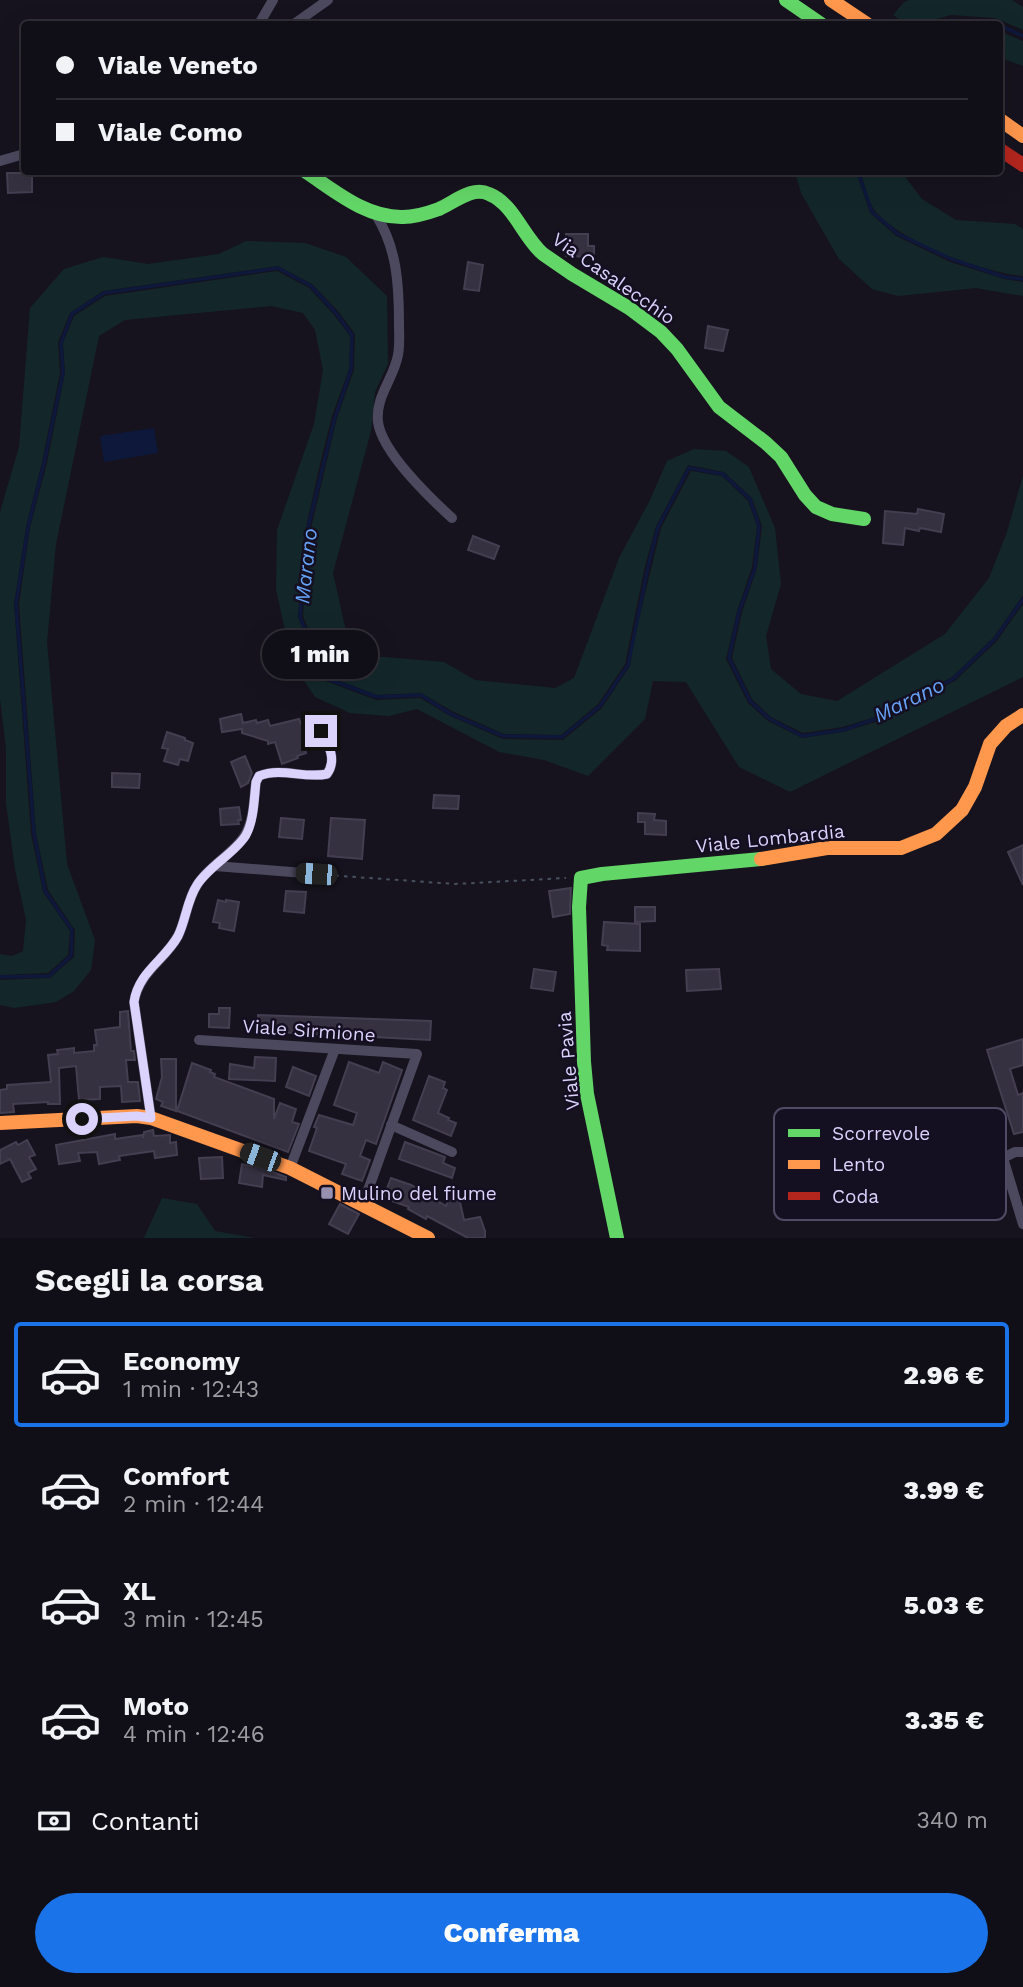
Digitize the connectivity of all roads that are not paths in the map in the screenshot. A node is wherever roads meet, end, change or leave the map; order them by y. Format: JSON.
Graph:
{"nodes":[{"id":1,"x":274,"y":0,"type":"edge"},
{"id":2,"x":328,"y":0,"type":"edge"},
{"id":3,"x":786,"y":0,"type":"edge"},
{"id":4,"x":831,"y":0,"type":"edge"},
{"id":5,"x":261,"y":21,"type":"edge"},
{"id":6,"x":297,"y":21,"type":"edge"},
{"id":7,"x":817,"y":21,"type":"edge"},
{"id":8,"x":862,"y":21,"type":"edge"},
{"id":9,"x":1003,"y":122,"type":"edge"},
{"id":10,"x":1023,"y":136,"type":"edge"},
{"id":11,"x":1003,"y":152,"type":"edge"},
{"id":12,"x":21,"y":155,"type":"edge"},
{"id":13,"x":0,"y":162,"type":"edge"},
{"id":14,"x":1023,"y":165,"type":"edge"},
{"id":15,"x":311,"y":175,"type":"edge"},
{"id":16,"x":376,"y":215,"type":"junction"},
{"id":17,"x":452,"y":518,"type":"dead end"},
{"id":18,"x":864,"y":519,"type":"dead end"},
{"id":19,"x":1023,"y":715,"type":"edge"},
{"id":20,"x":321,"y":731,"type":"dead end"},
{"id":21,"x":215,"y":866,"type":"junction"},
{"id":22,"x":316,"y":874,"type":"road end"},
{"id":23,"x":581,"y":878,"type":"joint"},
{"id":24,"x":199,"y":1040,"type":"dead end"},
{"id":25,"x":335,"y":1049,"type":"junction"},
{"id":26,"x":151,"y":1118,"type":"junction"},
{"id":27,"x":0,"y":1123,"type":"edge"},
{"id":28,"x":391,"y":1125,"type":"junction"},
{"id":29,"x":452,"y":1152,"type":"dead end"},
{"id":30,"x":1023,"y":1152,"type":"edge"},
{"id":31,"x":1006,"y":1156,"type":"edge"},
{"id":32,"x":290,"y":1168,"type":"junction"},
{"id":33,"x":1006,"y":1168,"type":"edge"},
{"id":34,"x":363,"y":1204,"type":"junction"},
{"id":35,"x":1023,"y":1223,"type":"edge"},
{"id":36,"x":428,"y":1238,"type":"edge"},
{"id":37,"x":617,"y":1238,"type":"edge"}],
"edges":[{"from":1,"to":5,"type":"street"},
{"from":2,"to":6,"type":"street"},
{"from":3,"to":7,"type":"main road"},
{"from":4,"to":8,"type":"main road"},
{"from":9,"to":10,"type":"main road"},
{"from":11,"to":14,"type":"main road"},
{"from":12,"to":13,"type":"street"},
{"from":15,"to":16,"type":"main road","name":"Via Casalecchio"},
{"from":16,"to":17,"type":"street"},
{"from":16,"to":18,"type":"main road","name":"Via Casalecchio"},
{"from":19,"to":23,"type":"main road","name":"Viale Lombardia"},
{"from":20,"to":21,"type":"street"},
{"from":21,"to":22,"type":"street"},
{"from":21,"to":26,"type":"street"},
{"from":23,"to":37,"type":"main road","name":"Viale Pavia"},
{"from":24,"to":25,"type":"street","name":"Viale Sirmione"},
{"from":25,"to":28,"type":"street","name":"Viale Sirmione"},
{"from":25,"to":32,"type":"street"},
{"from":26,"to":27,"type":"main road"},
{"from":26,"to":32,"type":"main road"},
{"from":28,"to":29,"type":"street"},
{"from":28,"to":34,"type":"street"},
{"from":30,"to":31,"type":"street"},
{"from":32,"to":34,"type":"main road"},
{"from":33,"to":35,"type":"street"},
{"from":34,"to":36,"type":"main road"}]}
